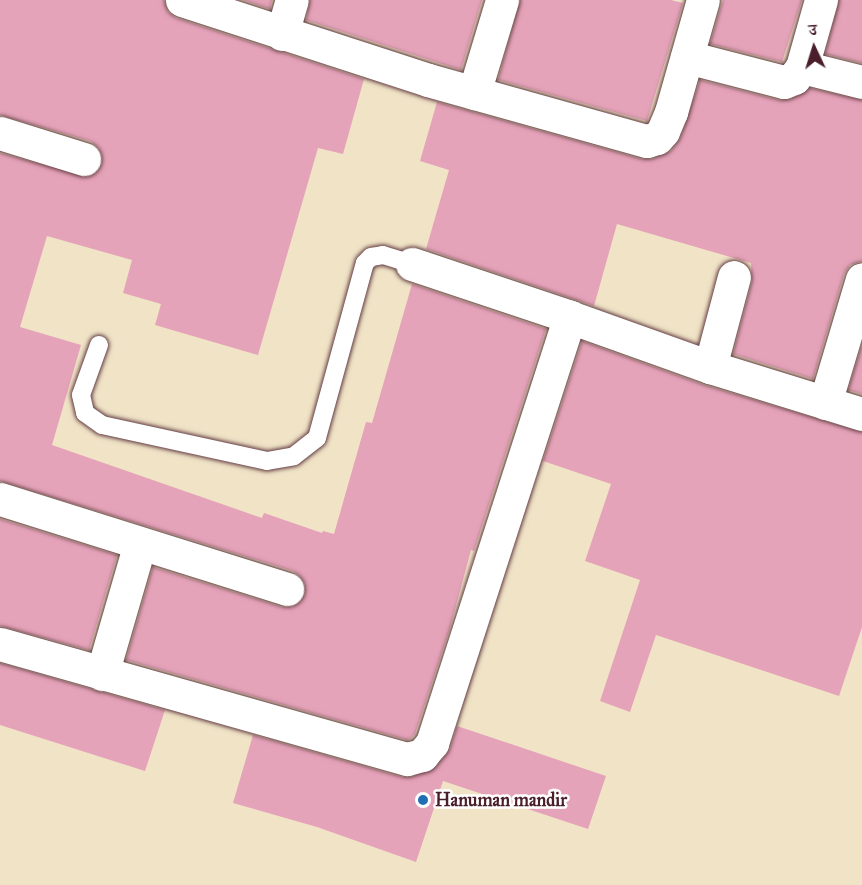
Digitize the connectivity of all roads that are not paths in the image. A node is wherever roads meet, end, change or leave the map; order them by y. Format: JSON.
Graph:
{"nodes":[{"id":1,"x":182,"y":0,"type":"edge"},
{"id":2,"x":292,"y":0,"type":"edge"},
{"id":3,"x":502,"y":0,"type":"edge"},
{"id":4,"x":703,"y":0,"type":"edge"},
{"id":5,"x":820,"y":0,"type":"edge"},
{"id":6,"x":282,"y":34,"type":"junction"},
{"id":7,"x":687,"y":57,"type":"junction"},
{"id":8,"x":802,"y":67,"type":"junction"},
{"id":9,"x":862,"y":82,"type":"edge"},
{"id":10,"x":474,"y":93,"type":"junction"},
{"id":11,"x":0,"y":133,"type":"edge"},
{"id":12,"x":84,"y":159,"type":"dead end"},
{"id":13,"x":412,"y":264,"type":"joint"},
{"id":14,"x":734,"y":277,"type":"dead end"},
{"id":15,"x":862,"y":279,"type":"edge"},
{"id":16,"x":570,"y":317,"type":"junction"},
{"id":17,"x":99,"y":345,"type":"dead end"},
{"id":18,"x":710,"y":367,"type":"junction"},
{"id":19,"x":825,"y":403,"type":"junction"},
{"id":20,"x":862,"y":414,"type":"edge"},
{"id":21,"x":0,"y":499,"type":"edge"},
{"id":22,"x":140,"y":543,"type":"junction"},
{"id":23,"x":287,"y":589,"type":"dead end"},
{"id":24,"x":0,"y":644,"type":"edge"},
{"id":25,"x":102,"y":674,"type":"junction"}],
"edges":[{"from":1,"to":6,"type":"street"},
{"from":2,"to":6,"type":"street"},
{"from":3,"to":10,"type":"street"},
{"from":4,"to":7,"type":"street"},
{"from":5,"to":8,"type":"street"},
{"from":6,"to":10,"type":"street"},
{"from":7,"to":8,"type":"street"},
{"from":7,"to":10,"type":"street"},
{"from":8,"to":9,"type":"street"},
{"from":11,"to":12,"type":"street"},
{"from":13,"to":16,"type":"street"},
{"from":13,"to":17,"type":"lane"},
{"from":14,"to":18,"type":"street"},
{"from":15,"to":19,"type":"street"},
{"from":16,"to":18,"type":"street"},
{"from":16,"to":25,"type":"street"},
{"from":18,"to":19,"type":"street"},
{"from":19,"to":20,"type":"street"},
{"from":21,"to":22,"type":"street"},
{"from":22,"to":23,"type":"street"},
{"from":22,"to":25,"type":"street"},
{"from":24,"to":25,"type":"street"}]}
